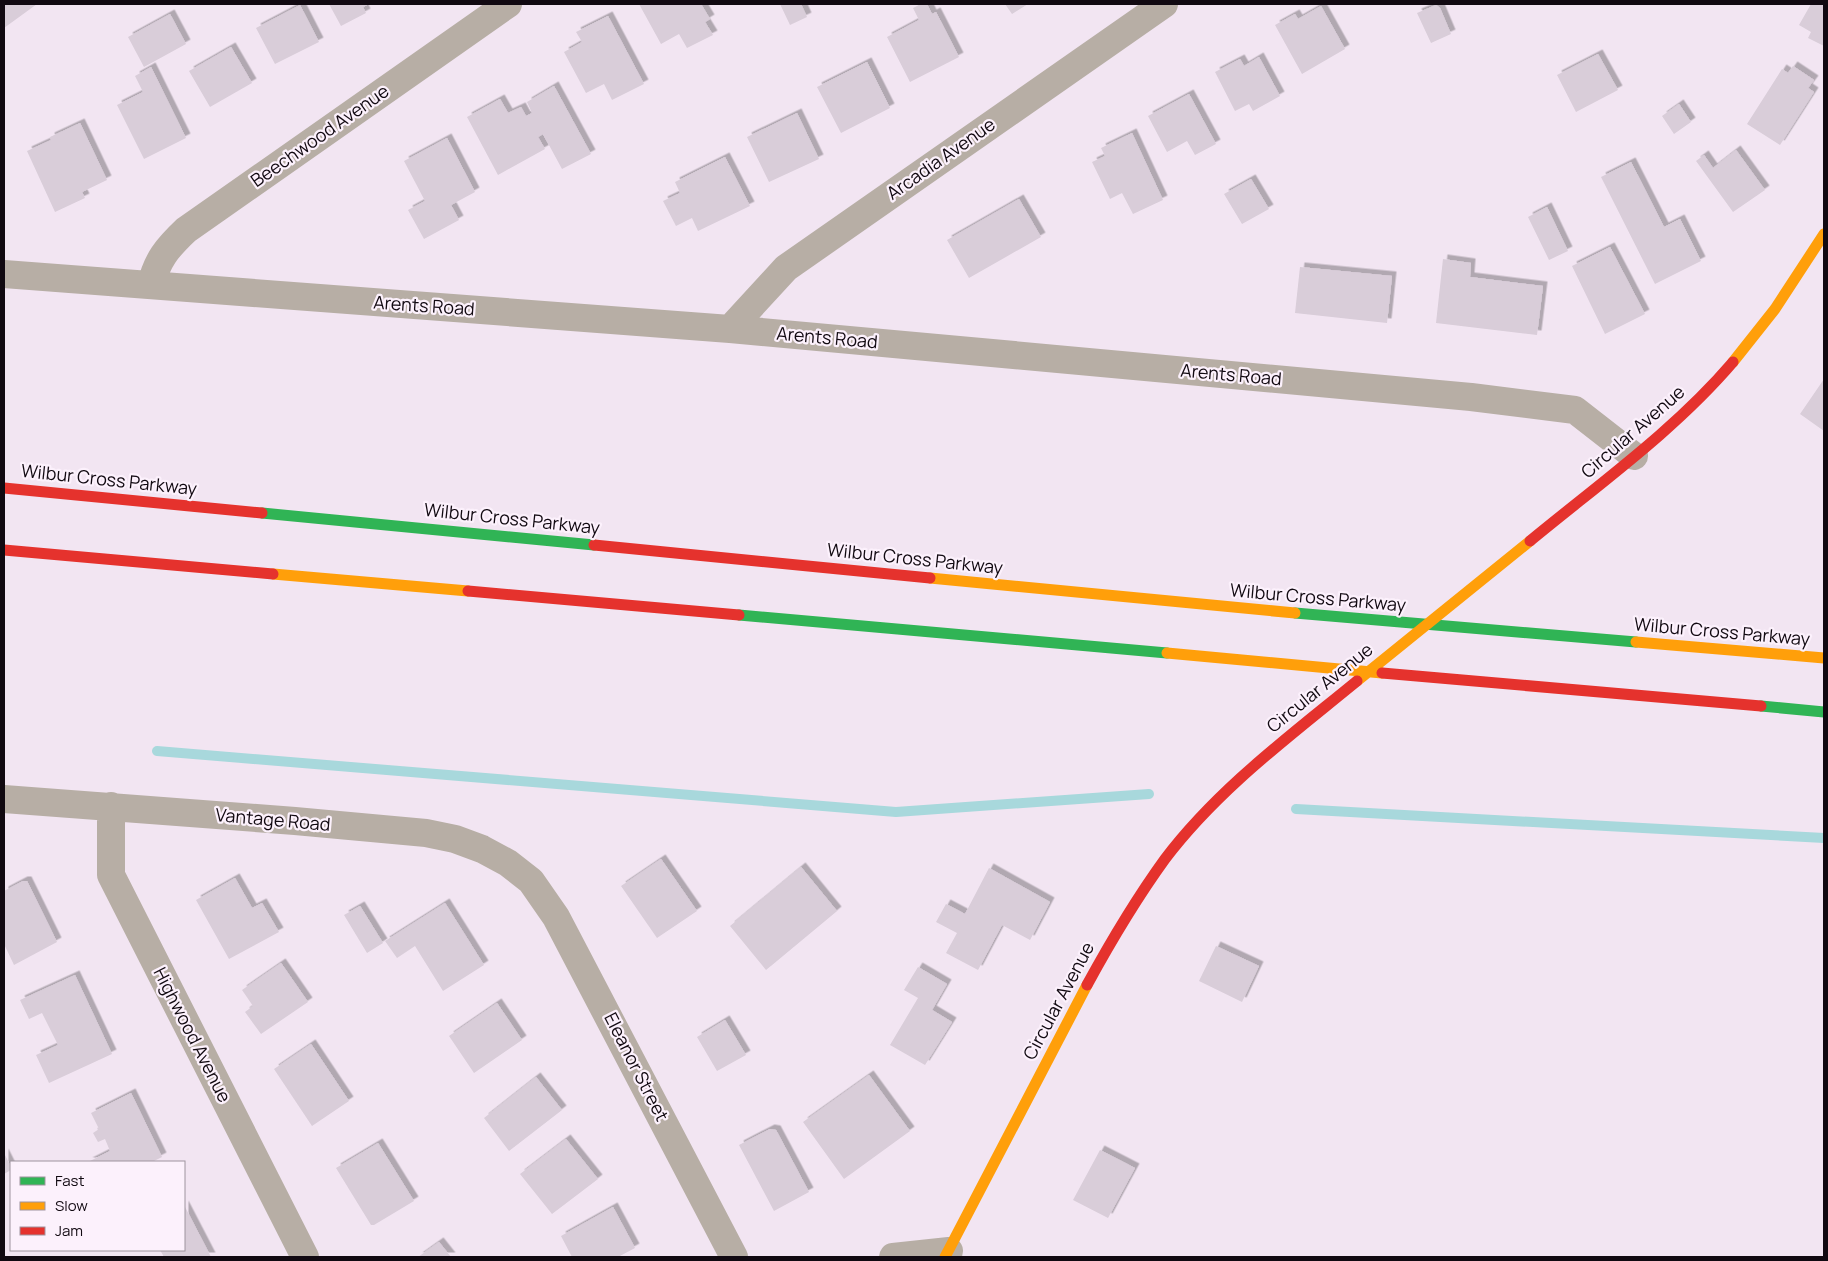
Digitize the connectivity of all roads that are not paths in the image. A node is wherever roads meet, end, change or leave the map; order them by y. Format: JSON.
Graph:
{"nodes":[{"id":1,"x":508,"y":4,"type":"edge"},
{"id":2,"x":1164,"y":4,"type":"edge"},
{"id":3,"x":1824,"y":234,"type":"edge"},
{"id":4,"x":4,"y":274,"type":"edge"},
{"id":5,"x":151,"y":285,"type":"junction"},
{"id":6,"x":730,"y":330,"type":"junction"},
{"id":7,"x":1634,"y":456,"type":"junction"},
{"id":8,"x":4,"y":488,"type":"edge"},
{"id":9,"x":4,"y":550,"type":"edge"},
{"id":10,"x":1824,"y":658,"type":"edge"},
{"id":11,"x":1824,"y":712,"type":"edge"},
{"id":12,"x":4,"y":799,"type":"edge"},
{"id":13,"x":111,"y":806,"type":"junction"},
{"id":14,"x":531,"y":881,"type":"joint"},
{"id":15,"x":947,"y":1254,"type":"edge"},
{"id":16,"x":305,"y":1257,"type":"edge"},
{"id":17,"x":734,"y":1257,"type":"edge"},
{"id":18,"x":893,"y":1257,"type":"edge"}],
"edges":[{"from":1,"to":5,"type":"street","name":"Beechwood Avenue"},
{"from":2,"to":6,"type":"street","name":"Arcadia Avenue"},
{"from":3,"to":7,"type":"main road","name":"Circular Avenue"},
{"from":4,"to":5,"type":"street","name":"Arents Road"},
{"from":5,"to":6,"type":"street","name":"Arents Road"},
{"from":6,"to":7,"type":"street","name":"Arents Road"},
{"from":7,"to":15,"type":"main road","name":"Circular Avenue"},
{"from":8,"to":10,"type":"main road","name":"Wilbur Cross Parkway"},
{"from":9,"to":11,"type":"main road"},
{"from":12,"to":13,"type":"street","name":"Vantage Road"},
{"from":13,"to":14,"type":"street","name":"Vantage Road"},
{"from":13,"to":16,"type":"street","name":"Highwood Avenue"},
{"from":14,"to":17,"type":"street","name":"Eleanor Street"},
{"from":15,"to":18,"type":"street"}]}
